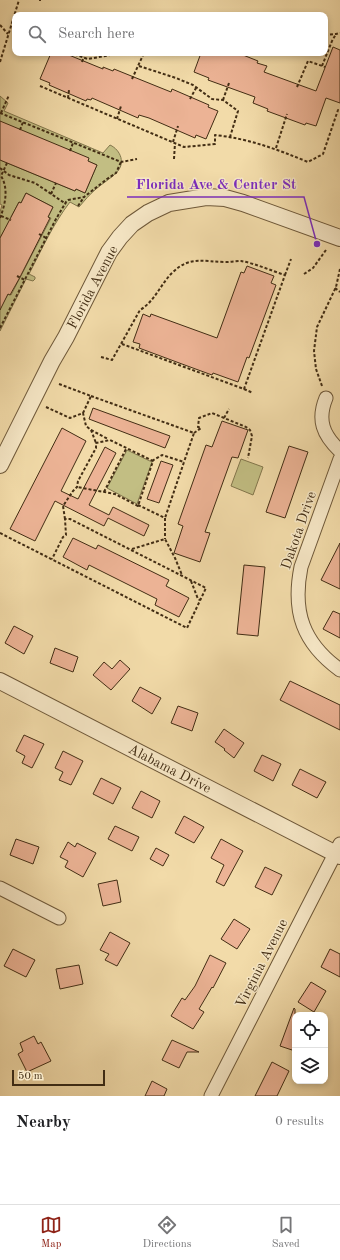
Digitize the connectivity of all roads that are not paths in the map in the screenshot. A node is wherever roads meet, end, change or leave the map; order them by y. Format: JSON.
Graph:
{"nodes":[{"id":1,"x":340,"y":238,"type":"edge"},
{"id":2,"x":326,"y":398,"type":"road end"},
{"id":3,"x":340,"y":451,"type":"edge"},
{"id":4,"x":340,"y":459,"type":"edge"},
{"id":5,"x":0,"y":465,"type":"edge"},
{"id":6,"x":340,"y":670,"type":"edge"},
{"id":7,"x":0,"y":681,"type":"edge"},
{"id":8,"x":338,"y":851,"type":"edge"},
{"id":9,"x":0,"y":888,"type":"edge"},
{"id":10,"x":59,"y":918,"type":"dead end"},
{"id":11,"x":211,"y":1096,"type":"edge"}],
"edges":[{"from":1,"to":5,"type":"street","name":"Florida Avenue"},
{"from":2,"to":3,"type":"street"},
{"from":4,"to":6,"type":"street","name":"Dakota Drive"},
{"from":7,"to":8,"type":"street","name":"Alabama Drive"},
{"from":8,"to":11,"type":"street","name":"Virginia Avenue"},
{"from":9,"to":10,"type":"street"}]}
